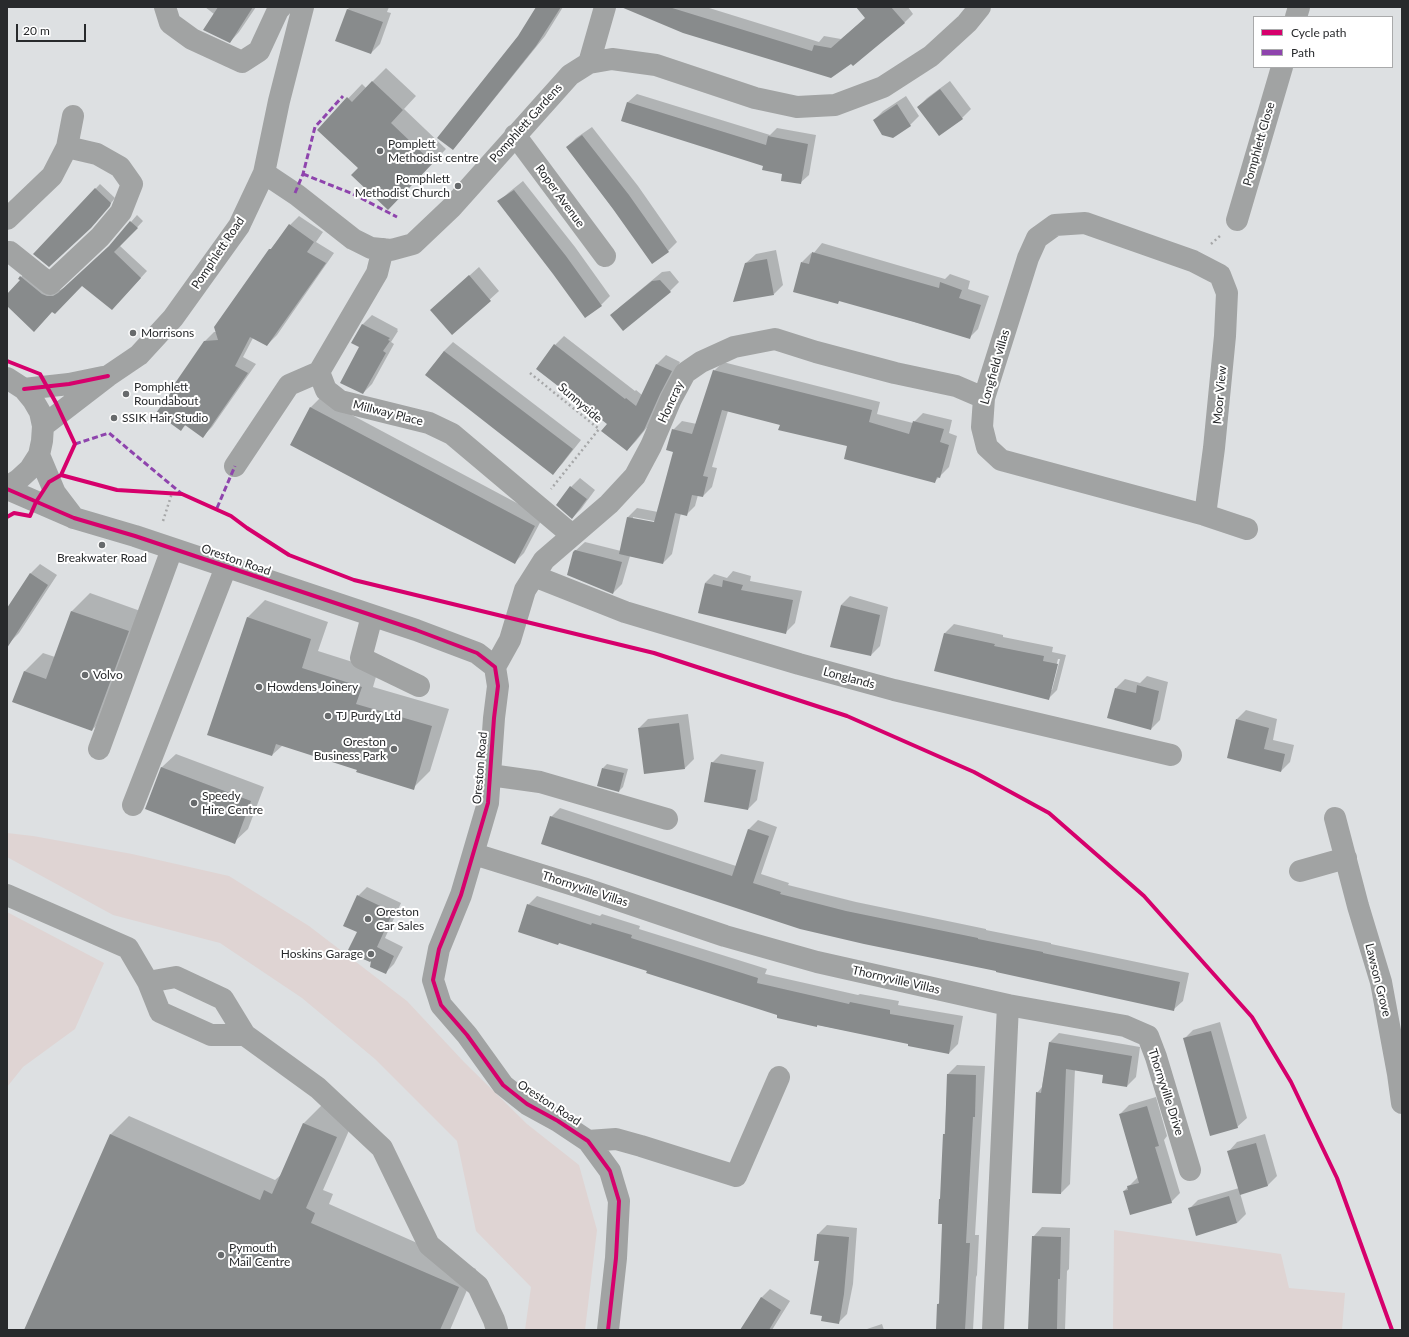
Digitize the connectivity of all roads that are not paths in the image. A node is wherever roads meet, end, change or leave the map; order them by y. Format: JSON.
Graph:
{"nodes":[{"id":1,"x":165,"y":7,"type":"edge"},
{"id":2,"x":281,"y":7,"type":"edge"},
{"id":3,"x":303,"y":7,"type":"edge"},
{"id":4,"x":605,"y":7,"type":"edge"},
{"id":5,"x":980,"y":7,"type":"edge"},
{"id":6,"x":589,"y":63,"type":"junction"},
{"id":7,"x":1282,"y":68,"type":"edge"},
{"id":8,"x":73,"y":116,"type":"dead end"},
{"id":9,"x":515,"y":135,"type":"junction"},
{"id":10,"x":68,"y":147,"type":"junction"},
{"id":11,"x":264,"y":173,"type":"junction"},
{"id":12,"x":7,"y":219,"type":"edge"},
{"id":13,"x":1237,"y":220,"type":"road end"},
{"id":14,"x":383,"y":250,"type":"junction"},
{"id":15,"x":7,"y":252,"type":"edge"},
{"id":16,"x":605,"y":256,"type":"dead end"},
{"id":17,"x":1220,"y":275,"type":"joint"},
{"id":18,"x":319,"y":372,"type":"junction"},
{"id":19,"x":108,"y":376,"type":"junction"},
{"id":20,"x":16,"y":384,"type":"edge"},
{"id":21,"x":984,"y":398,"type":"junction"},
{"id":22,"x":43,"y":426,"type":"junction"},
{"id":23,"x":39,"y":456,"type":"junction"},
{"id":24,"x":235,"y":466,"type":"dead end"},
{"id":25,"x":7,"y":488,"type":"edge"},
{"id":26,"x":1205,"y":515,"type":"junction"},
{"id":27,"x":74,"y":518,"type":"junction"},
{"id":28,"x":1247,"y":529,"type":"dead end"},
{"id":29,"x":572,"y":535,"type":"junction"},
{"id":30,"x":164,"y":546,"type":"junction"},
{"id":31,"x":226,"y":567,"type":"junction"},
{"id":32,"x":530,"y":583,"type":"junction"},
{"id":33,"x":372,"y":616,"type":"junction"},
{"id":34,"x":495,"y":667,"type":"junction"},
{"id":35,"x":419,"y":686,"type":"dead end"},
{"id":36,"x":98,"y":749,"type":"dead end"},
{"id":37,"x":1171,"y":755,"type":"dead end"},
{"id":38,"x":490,"y":775,"type":"junction"},
{"id":39,"x":133,"y":805,"type":"dead end"},
{"id":40,"x":1335,"y":818,"type":"dead end"},
{"id":41,"x":667,"y":819,"type":"dead end"},
{"id":42,"x":474,"y":854,"type":"junction"},
{"id":43,"x":1346,"y":858,"type":"junction"},
{"id":44,"x":1300,"y":871,"type":"dead end"},
{"id":45,"x":7,"y":895,"type":"edge"},
{"id":46,"x":148,"y":982,"type":"junction"},
{"id":47,"x":1008,"y":1005,"type":"junction"},
{"id":48,"x":244,"y":1035,"type":"junction"},
{"id":49,"x":779,"y":1077,"type":"dead end"},
{"id":50,"x":1402,"y":1103,"type":"edge"},
{"id":51,"x":588,"y":1141,"type":"junction"},
{"id":52,"x":1190,"y":1170,"type":"dead end"},
{"id":53,"x":495,"y":1325,"type":"edge"},
{"id":54,"x":608,"y":1330,"type":"edge"},
{"id":55,"x":993,"y":1330,"type":"edge"}],
"edges":[{"from":1,"to":2,"type":"street"},
{"from":3,"to":11,"type":"street","name":"Pomphlett Road"},
{"from":4,"to":6,"type":"street"},
{"from":5,"to":6,"type":"street","name":"Pomphlett Gardens"},
{"from":6,"to":9,"type":"street","name":"Pomphlett Gardens"},
{"from":7,"to":13,"type":"street","name":"Pomphlett Close"},
{"from":8,"to":10,"type":"street"},
{"from":9,"to":14,"type":"street","name":"Pomphlett Gardens"},
{"from":9,"to":16,"type":"street","name":"Roper Avenue"},
{"from":10,"to":12,"type":"street"},
{"from":10,"to":15,"type":"street"},
{"from":11,"to":14,"type":"street","name":"Pomphlett Gardens"},
{"from":11,"to":19,"type":"street","name":"Pomphlett Road"},
{"from":14,"to":18,"type":"street"},
{"from":17,"to":21,"type":"street","name":"Longfield villas"},
{"from":17,"to":26,"type":"street","name":"Moor View"},
{"from":18,"to":24,"type":"street"},
{"from":18,"to":29,"type":"street","name":"Millway Place"},
{"from":19,"to":20,"type":"street","name":"Pomphlett Road"},
{"from":19,"to":22,"type":"street","name":"Pomphlett Road"},
{"from":20,"to":22,"type":"street"},
{"from":21,"to":26,"type":"street","name":"Longfield villas"},
{"from":21,"to":29,"type":"street","name":"Honcray"},
{"from":22,"to":23,"type":"street"},
{"from":23,"to":25,"type":"street"},
{"from":23,"to":27,"type":"street"},
{"from":25,"to":27,"type":"street","name":"Oreston Road"},
{"from":26,"to":28,"type":"street","name":"Longfield villas"},
{"from":27,"to":30,"type":"street","name":"Oreston Road"},
{"from":29,"to":32,"type":"street","name":"Honcray"},
{"from":30,"to":31,"type":"street","name":"Oreston Road"},
{"from":30,"to":36,"type":"street"},
{"from":31,"to":33,"type":"street","name":"Oreston Road"},
{"from":31,"to":39,"type":"street"},
{"from":32,"to":34,"type":"street","name":"Honcray"},
{"from":32,"to":37,"type":"street","name":"Longlands"},
{"from":33,"to":34,"type":"street","name":"Oreston Road"},
{"from":33,"to":35,"type":"street"},
{"from":34,"to":38,"type":"street","name":"Oreston Road"},
{"from":38,"to":41,"type":"street"},
{"from":38,"to":42,"type":"street","name":"Oreston Road"},
{"from":40,"to":43,"type":"street","name":"Lawson Grove"},
{"from":42,"to":47,"type":"street","name":"Thornyville Villas"},
{"from":42,"to":51,"type":"street","name":"Oreston Road"},
{"from":43,"to":44,"type":"street"},
{"from":43,"to":50,"type":"street","name":"Lawson Grove"},
{"from":45,"to":46,"type":"street"},
{"from":46,"to":48,"type":"street"},
{"from":46,"to":48,"type":"street"},
{"from":47,"to":52,"type":"street","name":"Thornyville Drive"},
{"from":47,"to":55,"type":"street"},
{"from":48,"to":53,"type":"street"},
{"from":49,"to":51,"type":"street"},
{"from":51,"to":54,"type":"street","name":"Oreston Road"}]}
